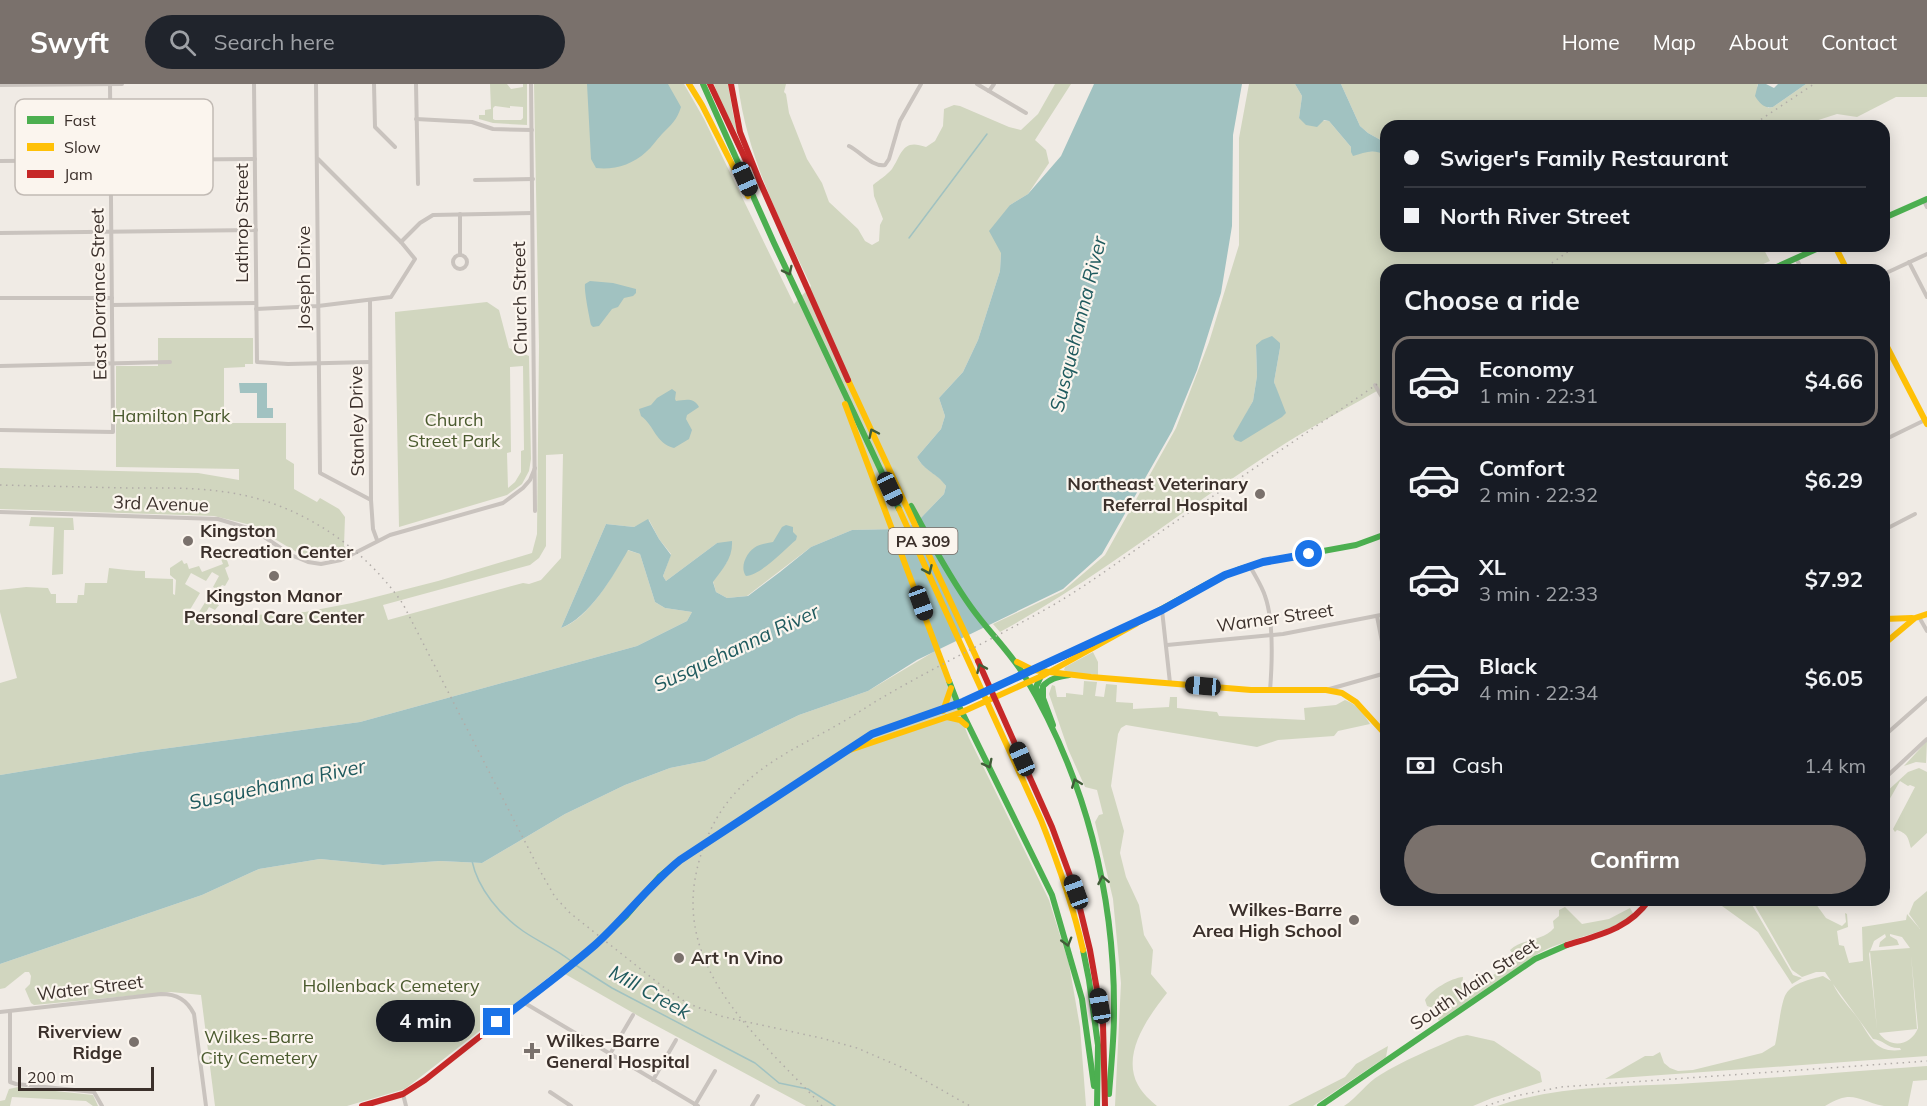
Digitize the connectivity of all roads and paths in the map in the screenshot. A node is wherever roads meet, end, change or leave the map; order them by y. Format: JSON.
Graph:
{"nodes":[{"id":1,"x":110,"y":84,"type":"edge"},
{"id":2,"x":122,"y":84,"type":"edge"},
{"id":3,"x":254,"y":84,"type":"edge"},
{"id":4,"x":316,"y":84,"type":"edge"},
{"id":5,"x":374,"y":84,"type":"edge"},
{"id":6,"x":416,"y":84,"type":"edge"},
{"id":7,"x":531,"y":84,"type":"edge"},
{"id":8,"x":689,"y":84,"type":"edge"},
{"id":9,"x":703,"y":84,"type":"edge"},
{"id":10,"x":711,"y":84,"type":"edge"},
{"id":11,"x":731,"y":84,"type":"edge"},
{"id":12,"x":921,"y":84,"type":"edge"},
{"id":13,"x":977,"y":84,"type":"edge"},
{"id":14,"x":994,"y":84,"type":"edge"},
{"id":15,"x":0,"y":85,"type":"edge"},
{"id":16,"x":989,"y":91,"type":"junction"},
{"id":17,"x":110,"y":99,"type":"edge"},
{"id":18,"x":1026,"y":113,"type":"dead end"},
{"id":19,"x":416,"y":118,"type":"junction"},
{"id":20,"x":532,"y":130,"type":"junction"},
{"id":21,"x":849,"y":146,"type":"dead end"},
{"id":22,"x":395,"y":147,"type":"dead end"},
{"id":23,"x":317,"y":158,"type":"junction"},
{"id":24,"x":213,"y":159,"type":"edge"},
{"id":25,"x":255,"y":159,"type":"junction"},
{"id":26,"x":0,"y":161,"type":"edge"},
{"id":27,"x":15,"y":161,"type":"edge"},
{"id":28,"x":533,"y":179,"type":"junction"},
{"id":29,"x":476,"y":180,"type":"dead end"},
{"id":30,"x":418,"y":184,"type":"dead end"},
{"id":31,"x":111,"y":195,"type":"edge"},
{"id":32,"x":1926,"y":202,"type":"edge"},
{"id":33,"x":532,"y":213,"type":"junction"},
{"id":34,"x":460,"y":214,"type":"junction"},
{"id":35,"x":1890,"y":216,"type":"edge"},
{"id":36,"x":256,"y":230,"type":"junction"},
{"id":37,"x":111,"y":232,"type":"junction"},
{"id":38,"x":0,"y":233,"type":"edge"},
{"id":39,"x":401,"y":242,"type":"junction"},
{"id":40,"x":774,"y":243,"type":"junction"},
{"id":41,"x":1810,"y":252,"type":"edge"},
{"id":42,"x":1927,"y":254,"type":"edge"},
{"id":43,"x":460,"y":255,"type":"dead end"},
{"id":44,"x":1796,"y":258,"type":"junction"},
{"id":45,"x":1909,"y":262,"type":"junction"},
{"id":46,"x":1783,"y":264,"type":"edge"},
{"id":47,"x":1799,"y":264,"type":"edge"},
{"id":48,"x":1890,"y":271,"type":"edge"},
{"id":49,"x":1927,"y":297,"type":"edge"},
{"id":50,"x":0,"y":298,"type":"edge"},
{"id":51,"x":112,"y":298,"type":"junction"},
{"id":52,"x":370,"y":300,"type":"junction"},
{"id":53,"x":256,"y":303,"type":"junction"},
{"id":54,"x":112,"y":305,"type":"junction"},
{"id":55,"x":318,"y":306,"type":"junction"},
{"id":56,"x":256,"y":309,"type":"junction"},
{"id":57,"x":822,"y":322,"type":"junction"},
{"id":58,"x":814,"y":326,"type":"junction"},
{"id":59,"x":1890,"y":354,"type":"edge"},
{"id":60,"x":170,"y":362,"type":"dead end"},
{"id":61,"x":318,"y":363,"type":"junction"},
{"id":62,"x":370,"y":363,"type":"junction"},
{"id":63,"x":113,"y":364,"type":"junction"},
{"id":64,"x":0,"y":366,"type":"edge"},
{"id":65,"x":1375,"y":386,"type":"dead end"},
{"id":66,"x":1380,"y":394,"type":"edge"},
{"id":67,"x":1926,"y":422,"type":"edge"},
{"id":68,"x":0,"y":430,"type":"edge"},
{"id":69,"x":1890,"y":437,"type":"edge"},
{"id":70,"x":888,"y":464,"type":"junction"},
{"id":71,"x":535,"y":468,"type":"junction"},
{"id":72,"x":371,"y":500,"type":"junction"},
{"id":73,"x":535,"y":511,"type":"dead end"},
{"id":74,"x":0,"y":513,"type":"edge"},
{"id":75,"x":1915,"y":514,"type":"dead end"},
{"id":76,"x":1890,"y":527,"type":"edge"},
{"id":77,"x":1380,"y":536,"type":"edge"},
{"id":78,"x":377,"y":540,"type":"junction"},
{"id":79,"x":1250,"y":566,"type":"junction"},
{"id":80,"x":1162,"y":610,"type":"junction"},
{"id":81,"x":1927,"y":614,"type":"edge"},
{"id":82,"x":1380,"y":615,"type":"edge"},
{"id":83,"x":1377,"y":616,"type":"junction"},
{"id":84,"x":1917,"y":617,"type":"junction"},
{"id":85,"x":1890,"y":619,"type":"edge"},
{"id":86,"x":1140,"y":621,"type":"junction"},
{"id":87,"x":1380,"y":631,"type":"edge"},
{"id":88,"x":1927,"y":632,"type":"edge"},
{"id":89,"x":1270,"y":635,"type":"junction"},
{"id":90,"x":1890,"y":639,"type":"edge"},
{"id":91,"x":1167,"y":645,"type":"junction"},
{"id":92,"x":1015,"y":661,"type":"junction"},
{"id":93,"x":1033,"y":670,"type":"junction"},
{"id":94,"x":1044,"y":674,"type":"junction"},
{"id":95,"x":1023,"y":675,"type":"junction"},
{"id":96,"x":1069,"y":675,"type":"junction"},
{"id":97,"x":1380,"y":675,"type":"edge"},
{"id":98,"x":1027,"y":682,"type":"junction"},
{"id":99,"x":950,"y":683,"type":"junction"},
{"id":100,"x":1170,"y":683,"type":"junction"},
{"id":101,"x":1326,"y":690,"type":"junction"},
{"id":102,"x":1270,"y":691,"type":"junction"},
{"id":103,"x":1927,"y":698,"type":"edge"},
{"id":104,"x":958,"y":705,"type":"junction"},
{"id":105,"x":962,"y":712,"type":"junction"},
{"id":106,"x":945,"y":714,"type":"junction"},
{"id":107,"x":1047,"y":720,"type":"junction"},
{"id":108,"x":970,"y":728,"type":"junction"},
{"id":109,"x":1380,"y":728,"type":"edge"},
{"id":110,"x":1890,"y":731,"type":"edge"},
{"id":111,"x":1927,"y":739,"type":"edge"},
{"id":112,"x":1061,"y":748,"type":"junction"},
{"id":113,"x":1890,"y":773,"type":"edge"},
{"id":114,"x":1645,"y":906,"type":"edge"},
{"id":115,"x":523,"y":1002,"type":"junction"},
{"id":116,"x":10,"y":1011,"type":"junction"},
{"id":117,"x":0,"y":1012,"type":"edge"},
{"id":118,"x":633,"y":1015,"type":"dead end"},
{"id":119,"x":676,"y":1040,"type":"dead end"},
{"id":120,"x":610,"y":1054,"type":"junction"},
{"id":121,"x":716,"y":1071,"type":"dead end"},
{"id":122,"x":653,"y":1080,"type":"junction"},
{"id":123,"x":549,"y":1092,"type":"dead end"},
{"id":124,"x":403,"y":1094,"type":"junction"},
{"id":125,"x":758,"y":1096,"type":"dead end"},
{"id":126,"x":697,"y":1105,"type":"edge"},
{"id":127,"x":102,"y":1106,"type":"edge"},
{"id":128,"x":206,"y":1106,"type":"edge"},
{"id":129,"x":362,"y":1106,"type":"edge"},
{"id":130,"x":406,"y":1106,"type":"edge"},
{"id":131,"x":571,"y":1106,"type":"edge"},
{"id":132,"x":752,"y":1106,"type":"edge"},
{"id":133,"x":1096,"y":1106,"type":"edge"},
{"id":134,"x":1107,"y":1106,"type":"edge"},
{"id":135,"x":1320,"y":1106,"type":"edge"}],
"edges":[{"from":1,"to":2,"type":"street"},
{"from":1,"to":15,"type":"street"},
{"from":1,"to":17,"type":"street","name":"East Dorrance Street"},
{"from":3,"to":25,"type":"street","name":"Lathrop Street"},
{"from":4,"to":23,"type":"street","name":"Joseph Drive"},
{"from":5,"to":22,"type":"street"},
{"from":6,"to":19,"type":"street"},
{"from":7,"to":20,"type":"street","name":"Church Street"},
{"from":8,"to":40,"type":"main road"},
{"from":9,"to":40,"type":"main road","number":"PA 309"},
{"from":10,"to":57,"type":"main road","number":"PA 309"},
{"from":11,"to":57,"type":"main road"},
{"from":12,"to":21,"type":"street"},
{"from":13,"to":16,"type":"street"},
{"from":14,"to":16,"type":"street"},
{"from":16,"to":18,"type":"street"},
{"from":19,"to":20,"type":"street"},
{"from":19,"to":30,"type":"street"},
{"from":20,"to":28,"type":"street","name":"Church Street"},
{"from":23,"to":39,"type":"street"},
{"from":23,"to":55,"type":"street","name":"Joseph Drive"},
{"from":24,"to":25,"type":"street"},
{"from":25,"to":36,"type":"street","name":"Lathrop Street"},
{"from":26,"to":27,"type":"street"},
{"from":28,"to":29,"type":"street"},
{"from":28,"to":33,"type":"street","name":"Church Street"},
{"from":31,"to":37,"type":"street","name":"East Dorrance Street"},
{"from":32,"to":35,"type":"main road"},
{"from":33,"to":34,"type":"street"},
{"from":33,"to":71,"type":"street","name":"Church Street"},
{"from":34,"to":39,"type":"street"},
{"from":34,"to":43,"type":"street"},
{"from":36,"to":37,"type":"street"},
{"from":36,"to":53,"type":"street","name":"Lathrop Street"},
{"from":37,"to":38,"type":"street"},
{"from":37,"to":51,"type":"street","name":"East Dorrance Street"},
{"from":39,"to":52,"type":"street"},
{"from":40,"to":58,"type":"main road","number":"PA 309","one_way":true},
{"from":41,"to":44,"type":"main road"},
{"from":42,"to":45,"type":"street"},
{"from":44,"to":46,"type":"main road"},
{"from":44,"to":47,"type":"street"},
{"from":45,"to":48,"type":"street"},
{"from":45,"to":49,"type":"street"},
{"from":50,"to":51,"type":"street"},
{"from":51,"to":54,"type":"street","name":"East Dorrance Street"},
{"from":52,"to":55,"type":"street"},
{"from":52,"to":62,"type":"street","name":"Stanley Drive"},
{"from":53,"to":54,"type":"street"},
{"from":53,"to":56,"type":"street","name":"Lathrop Street"},
{"from":54,"to":63,"type":"street","name":"East Dorrance Street"},
{"from":55,"to":56,"type":"street"},
{"from":55,"to":61,"type":"street","name":"Joseph Drive"},
{"from":56,"to":61,"type":"street","name":"Lathrop Street"},
{"from":70,"to":57,"type":"main road","number":"PA 309","one_way":true},
{"from":58,"to":99,"type":"main road"},
{"from":58,"to":133,"type":"main road","number":"PA 309","one_way":true},
{"from":59,"to":67,"type":"main road"},
{"from":60,"to":63,"type":"street"},
{"from":61,"to":62,"type":"street"},
{"from":61,"to":72,"type":"street","name":"Joseph Drive"},
{"from":62,"to":72,"type":"street","name":"Stanley Drive"},
{"from":63,"to":64,"type":"street"},
{"from":63,"to":68,"type":"street","name":"East Dorrance Street"},
{"from":65,"to":66,"type":"street"},
{"from":67,"to":69,"type":"street"},
{"from":70,"to":92,"type":"main road"},
{"from":134,"to":70,"type":"main road","number":"PA 309","one_way":true},
{"from":71,"to":73,"type":"street","name":"Church Street"},
{"from":71,"to":78,"type":"street","name":"3rd Avenue"},
{"from":72,"to":78,"type":"street","name":"Stanley Drive"},
{"from":74,"to":78,"type":"street","name":"3rd Avenue"},
{"from":75,"to":76,"type":"street"},
{"from":77,"to":79,"type":"main road"},
{"from":79,"to":80,"type":"main road"},
{"from":79,"to":89,"type":"street"},
{"from":80,"to":86,"type":"main road"},
{"from":80,"to":91,"type":"street"},
{"from":81,"to":84,"type":"main road"},
{"from":82,"to":83,"type":"street","name":"Warner Street"},
{"from":83,"to":87,"type":"street"},
{"from":83,"to":89,"type":"street","name":"Warner Street"},
{"from":84,"to":85,"type":"main road"},
{"from":84,"to":88,"type":"street"},
{"from":84,"to":90,"type":"main road"},
{"from":86,"to":93,"type":"main road"},
{"from":86,"to":94,"type":"main road"},
{"from":89,"to":91,"type":"street","name":"Warner Street"},
{"from":89,"to":102,"type":"street"},
{"from":91,"to":100,"type":"street"},
{"from":92,"to":93,"type":"main road"},
{"from":92,"to":95,"type":"main road"},
{"from":93,"to":94,"type":"main road"},
{"from":93,"to":95,"type":"main road"},
{"from":94,"to":96,"type":"main road"},
{"from":94,"to":98,"type":"main road"},
{"from":94,"to":107,"type":"main road"},
{"from":95,"to":98,"type":"main road"},
{"from":95,"to":104,"type":"main road"},
{"from":96,"to":100,"type":"main road"},
{"from":96,"to":112,"type":"main road"},
{"from":97,"to":101,"type":"street"},
{"from":98,"to":105,"type":"main road"},
{"from":98,"to":107,"type":"main road"},
{"from":99,"to":104,"type":"main road"},
{"from":99,"to":106,"type":"main road"},
{"from":100,"to":102,"type":"main road"},
{"from":101,"to":102,"type":"main road"},
{"from":101,"to":109,"type":"main road"},
{"from":103,"to":110,"type":"street"},
{"from":104,"to":105,"type":"main road"},
{"from":104,"to":106,"type":"main road"},
{"from":105,"to":106,"type":"main road"},
{"from":105,"to":108,"type":"main road"},
{"from":106,"to":108,"type":"main road"},
{"from":106,"to":115,"type":"main road"},
{"from":107,"to":112,"type":"main road"},
{"from":108,"to":133,"type":"main road","one_way":true},
{"from":111,"to":113,"type":"street"},
{"from":134,"to":112,"type":"main road","one_way":true},
{"from":114,"to":135,"type":"main road","name":"South Main Street"},
{"from":115,"to":120,"type":"street"},
{"from":115,"to":124,"type":"main road"},
{"from":116,"to":117,"type":"street","name":"Water Street"},
{"from":116,"to":127,"type":"street"},
{"from":116,"to":128,"type":"street","name":"Water Street"},
{"from":118,"to":120,"type":"street"},
{"from":119,"to":122,"type":"street"},
{"from":120,"to":122,"type":"street"},
{"from":121,"to":126,"type":"street"},
{"from":122,"to":126,"type":"street"},
{"from":123,"to":131,"type":"street"},
{"from":124,"to":129,"type":"main road"},
{"from":124,"to":130,"type":"street"},
{"from":125,"to":132,"type":"street"}]}
